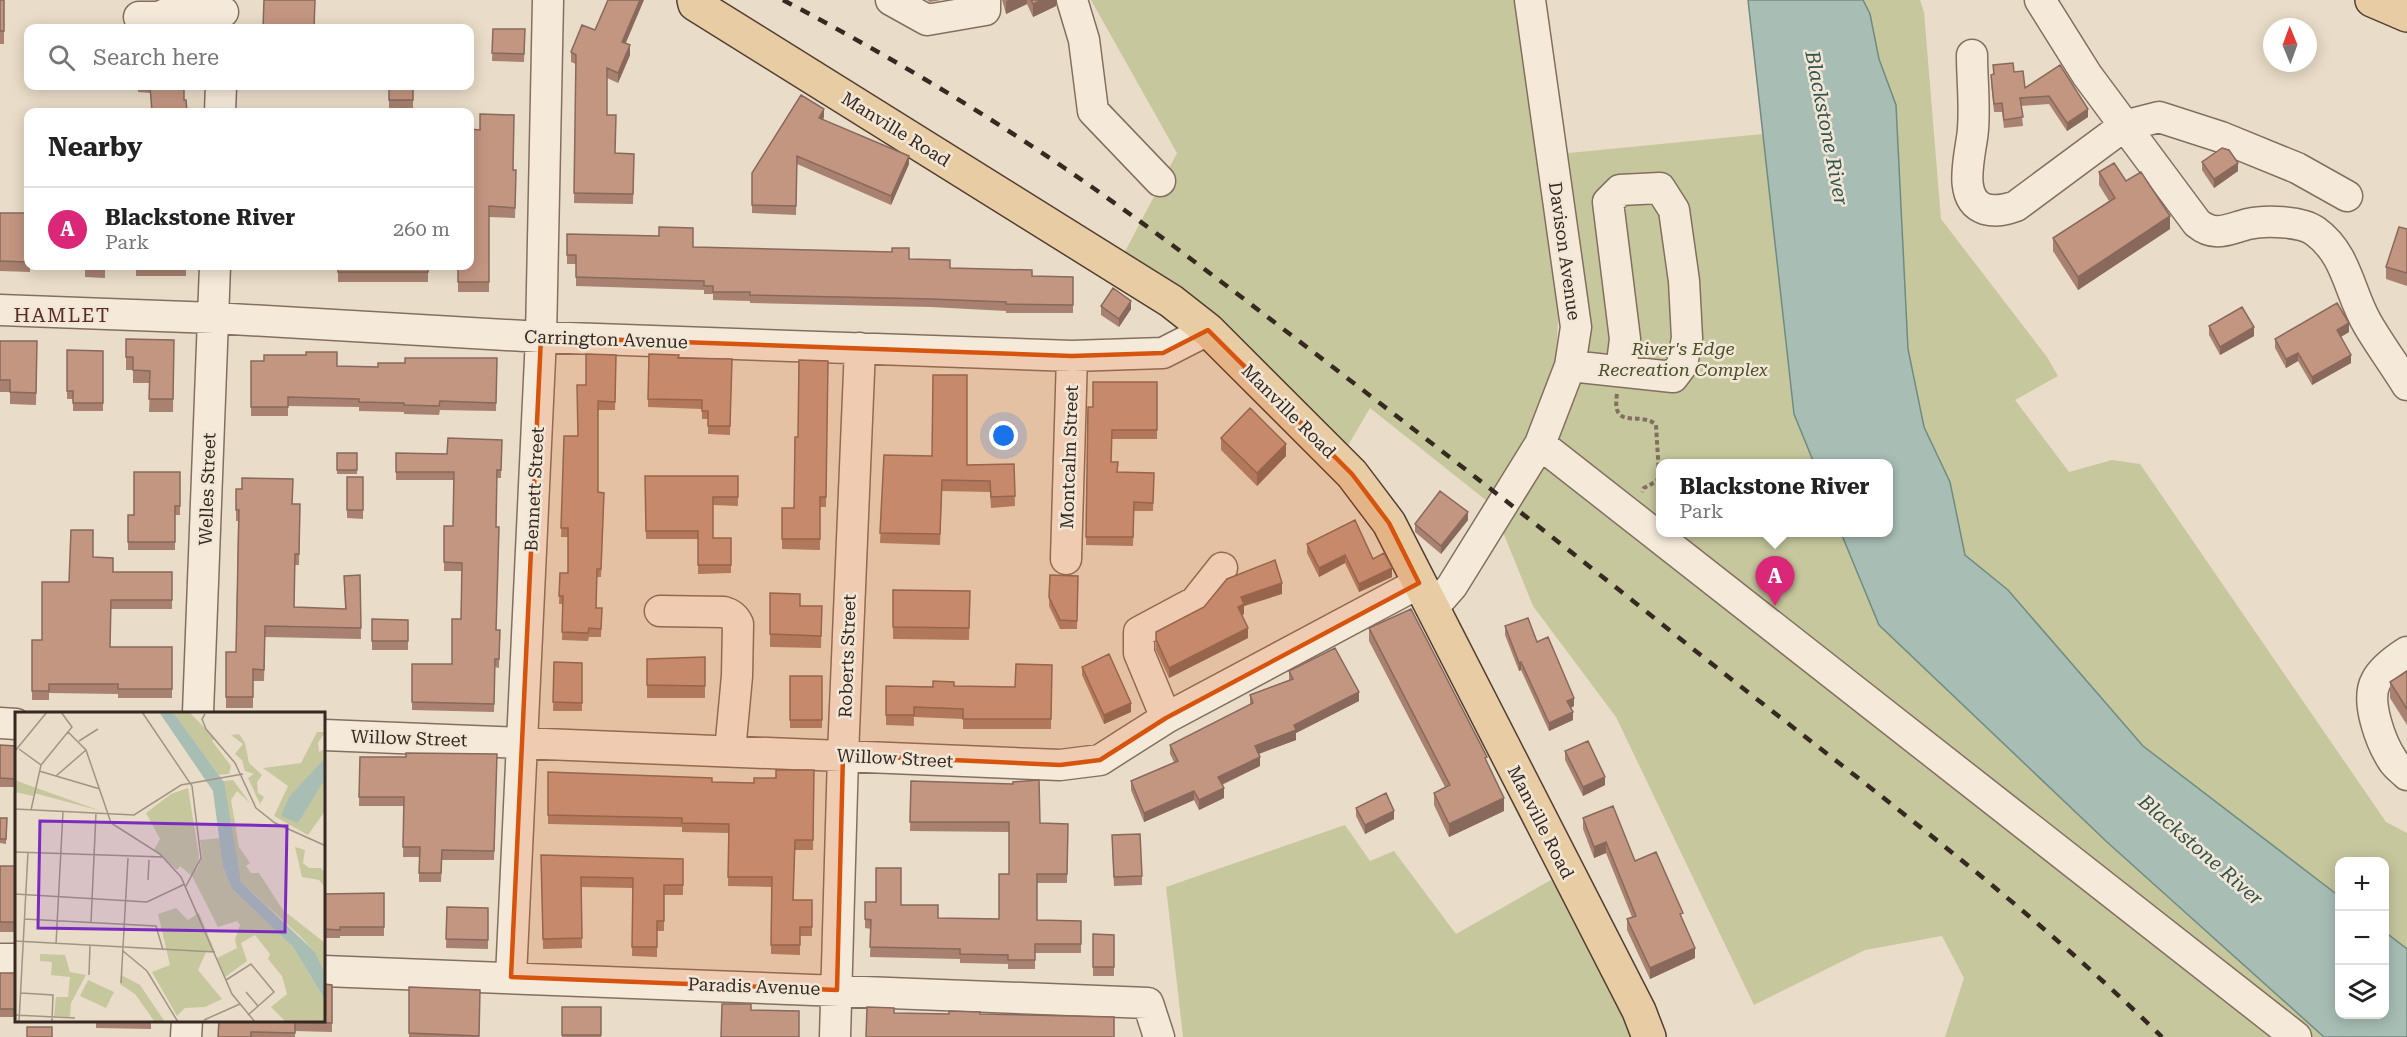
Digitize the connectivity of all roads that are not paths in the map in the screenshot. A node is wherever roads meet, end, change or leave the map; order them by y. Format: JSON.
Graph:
{"nodes":[{"id":1,"x":548,"y":0,"type":"edge"},
{"id":2,"x":891,"y":0,"type":"edge"},
{"id":3,"x":985,"y":0,"type":"edge"},
{"id":4,"x":1072,"y":0,"type":"edge"},
{"id":5,"x":1530,"y":0,"type":"edge"},
{"id":6,"x":2040,"y":0,"type":"edge"},
{"id":7,"x":2372,"y":0,"type":"edge"},
{"id":8,"x":693,"y":1,"type":"edge"},
{"id":9,"x":223,"y":13,"type":"edge"},
{"id":10,"x":2407,"y":15,"type":"edge"},
{"id":11,"x":139,"y":17,"type":"dead end"},
{"id":12,"x":1972,"y":55,"type":"dead end"},
{"id":13,"x":221,"y":90,"type":"edge"},
{"id":14,"x":220,"y":108,"type":"edge"},
{"id":15,"x":2124,"y":126,"type":"junction"},
{"id":16,"x":1160,"y":181,"type":"dead end"},
{"id":17,"x":2347,"y":196,"type":"dead end"},
{"id":18,"x":215,"y":270,"type":"edge"},
{"id":19,"x":0,"y":310,"type":"edge"},
{"id":20,"x":213,"y":318,"type":"junction"},
{"id":21,"x":1208,"y":330,"type":"junction"},
{"id":22,"x":541,"y":337,"type":"junction"},
{"id":23,"x":860,"y":348,"type":"junction"},
{"id":24,"x":1072,"y":356,"type":"junction"},
{"id":25,"x":1570,"y":366,"type":"junction"},
{"id":26,"x":1621,"y":372,"type":"junction"},
{"id":27,"x":2407,"y":385,"type":"edge"},
{"id":28,"x":1540,"y":444,"type":"junction"},
{"id":29,"x":1656,"y":535,"type":"edge"},
{"id":30,"x":1659,"y":537,"type":"edge"},
{"id":31,"x":1066,"y":559,"type":"dead end"},
{"id":32,"x":1222,"y":568,"type":"dead end"},
{"id":33,"x":1426,"y":596,"type":"junction"},
{"id":34,"x":660,"y":611,"type":"dead end"},
{"id":35,"x":2407,"y":652,"type":"edge"},
{"id":36,"x":198,"y":712,"type":"edge"},
{"id":37,"x":1166,"y":718,"type":"junction"},
{"id":38,"x":326,"y":735,"type":"edge"},
{"id":39,"x":523,"y":743,"type":"junction"},
{"id":40,"x":730,"y":751,"type":"junction"},
{"id":41,"x":843,"y":755,"type":"junction"},
{"id":42,"x":2407,"y":774,"type":"edge"},
{"id":43,"x":0,"y":958,"type":"edge"},
{"id":44,"x":15,"y":959,"type":"edge"},
{"id":45,"x":326,"y":971,"type":"edge"},
{"id":46,"x":511,"y":977,"type":"junction"},
{"id":47,"x":837,"y":990,"type":"junction"},
{"id":48,"x":187,"y":1022,"type":"edge"},
{"id":49,"x":186,"y":1037,"type":"edge"},
{"id":50,"x":835,"y":1037,"type":"edge"},
{"id":51,"x":1158,"y":1037,"type":"edge"},
{"id":52,"x":1649,"y":1037,"type":"edge"},
{"id":53,"x":2296,"y":1037,"type":"edge"}],
"edges":[{"from":1,"to":22,"type":"street","name":"Bennett Street"},
{"from":2,"to":3,"type":"street"},
{"from":4,"to":16,"type":"street"},
{"from":5,"to":25,"type":"street","name":"Davison Avenue"},
{"from":6,"to":15,"type":"street"},
{"from":7,"to":10,"type":"main road"},
{"from":8,"to":21,"type":"main road","name":"Manville Road"},
{"from":9,"to":11,"type":"street"},
{"from":12,"to":15,"type":"street"},
{"from":13,"to":14,"type":"street"},
{"from":15,"to":17,"type":"street"},
{"from":15,"to":27,"type":"street"},
{"from":18,"to":20,"type":"street","name":"Welles Street"},
{"from":19,"to":20,"type":"street","name":"Carrington Avenue"},
{"from":20,"to":22,"type":"street","name":"Carrington Avenue"},
{"from":20,"to":36,"type":"street","name":"Welles Street"},
{"from":21,"to":24,"type":"street","name":"Carrington Avenue"},
{"from":21,"to":33,"type":"main road","name":"Manville Road"},
{"from":22,"to":23,"type":"street","name":"Carrington Avenue"},
{"from":22,"to":39,"type":"street","name":"Bennett Street"},
{"from":23,"to":24,"type":"street","name":"Carrington Avenue"},
{"from":23,"to":41,"type":"street","name":"Roberts Street"},
{"from":24,"to":31,"type":"street","name":"Montcalm Street"},
{"from":25,"to":26,"type":"street"},
{"from":25,"to":28,"type":"street","name":"Davison Avenue"},
{"from":26,"to":26,"type":"street"},
{"from":28,"to":29,"type":"street"},
{"from":28,"to":33,"type":"street","name":"Davison Avenue"},
{"from":30,"to":53,"type":"street"},
{"from":32,"to":37,"type":"street"},
{"from":33,"to":37,"type":"street","name":"Willow Street"},
{"from":33,"to":52,"type":"main road","name":"Manville Road"},
{"from":34,"to":40,"type":"street"},
{"from":35,"to":42,"type":"street"},
{"from":37,"to":41,"type":"street","name":"Willow Street"},
{"from":38,"to":39,"type":"street","name":"Willow Street"},
{"from":39,"to":40,"type":"street","name":"Willow Street"},
{"from":39,"to":46,"type":"street","name":"Bennett Street"},
{"from":40,"to":41,"type":"street","name":"Willow Street"},
{"from":41,"to":47,"type":"street","name":"Roberts Street"},
{"from":43,"to":44,"type":"street"},
{"from":45,"to":46,"type":"street","name":"Paradis Avenue"},
{"from":46,"to":47,"type":"street","name":"Paradis Avenue"},
{"from":47,"to":50,"type":"street","name":"Roberts Street"},
{"from":47,"to":51,"type":"street","name":"Paradis Avenue"},
{"from":48,"to":49,"type":"street"}]}
